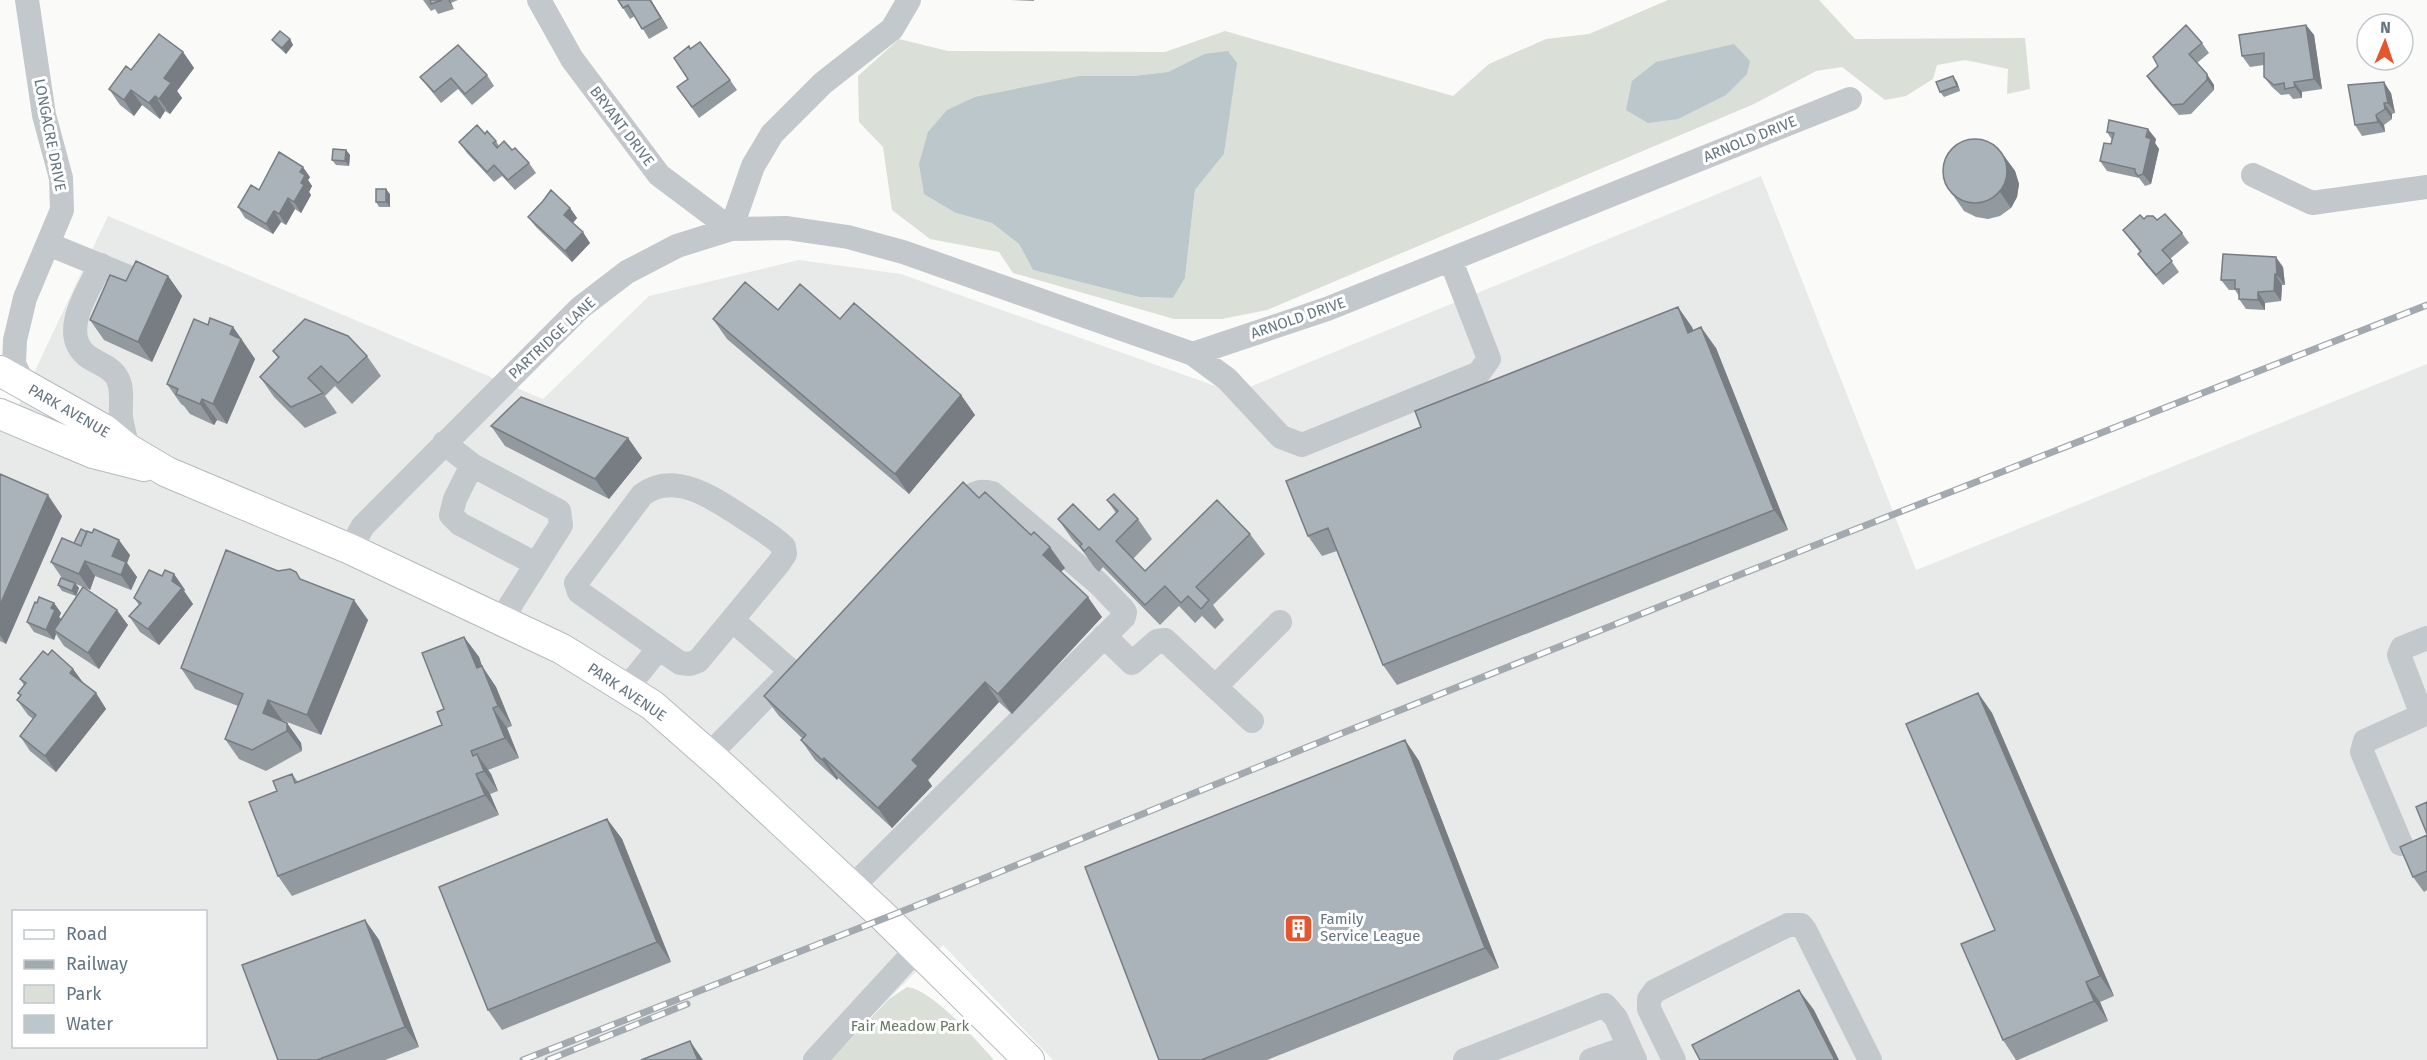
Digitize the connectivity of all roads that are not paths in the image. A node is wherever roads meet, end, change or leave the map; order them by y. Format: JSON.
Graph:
{"nodes":[{"id":1,"x":27,"y":0,"type":"edge"},
{"id":2,"x":539,"y":0,"type":"edge"},
{"id":3,"x":909,"y":0,"type":"edge"},
{"id":4,"x":1850,"y":99,"type":"dead end"},
{"id":5,"x":2253,"y":175,"type":"dead end"},
{"id":6,"x":2427,"y":187,"type":"edge"},
{"id":7,"x":731,"y":228,"type":"junction"},
{"id":8,"x":48,"y":244,"type":"junction"},
{"id":9,"x":1451,"y":261,"type":"junction"},
{"id":10,"x":101,"y":265,"type":"junction"},
{"id":11,"x":136,"y":280,"type":"edge"},
{"id":12,"x":25,"y":298,"type":"junction"},
{"id":13,"x":0,"y":330,"type":"edge"},
{"id":14,"x":1193,"y":354,"type":"junction"},
{"id":15,"x":8,"y":384,"type":"edge"},
{"id":16,"x":0,"y":414,"type":"edge"},
{"id":17,"x":444,"y":443,"type":"junction"},
{"id":18,"x":128,"y":449,"type":"junction"},
{"id":19,"x":472,"y":465,"type":"junction"},
{"id":20,"x":167,"y":472,"type":"junction"},
{"id":21,"x":938,"y":530,"type":"edge"},
{"id":22,"x":350,"y":549,"type":"junction"},
{"id":23,"x":536,"y":564,"type":"junction"},
{"id":24,"x":501,"y":620,"type":"junction"},
{"id":25,"x":732,"y":620,"type":"junction"},
{"id":26,"x":1280,"y":622,"type":"dead end"},
{"id":27,"x":1104,"y":636,"type":"junction"},
{"id":28,"x":2427,"y":638,"type":"edge"},
{"id":29,"x":658,"y":648,"type":"junction"},
{"id":30,"x":1215,"y":687,"type":"junction"},
{"id":31,"x":626,"y":689,"type":"junction"},
{"id":32,"x":2425,"y":714,"type":"edge"},
{"id":33,"x":1252,"y":721,"type":"dead end"},
{"id":34,"x":709,"y":755,"type":"junction"},
{"id":35,"x":2401,"y":844,"type":"edge"},
{"id":36,"x":852,"y":887,"type":"junction"},
{"id":37,"x":916,"y":950,"type":"junction"},
{"id":38,"x":1632,"y":1053,"type":"edge"},
{"id":39,"x":814,"y":1060,"type":"edge"},
{"id":40,"x":1029,"y":1060,"type":"edge"},
{"id":41,"x":1465,"y":1060,"type":"edge"},
{"id":42,"x":1592,"y":1060,"type":"edge"},
{"id":43,"x":1674,"y":1060,"type":"edge"},
{"id":44,"x":1870,"y":1060,"type":"edge"}],
"edges":[{"from":1,"to":8,"type":"street","name":"LONGACRE DRIVE"},
{"from":2,"to":7,"type":"street","name":"BRYANT DRIVE"},
{"from":3,"to":7,"type":"street"},
{"from":4,"to":9,"type":"street","name":"ARNOLD DRIVE"},
{"from":5,"to":6,"type":"street"},
{"from":7,"to":14,"type":"street"},
{"from":7,"to":17,"type":"street","name":"PARTRIDGE LANE"},
{"from":8,"to":10,"type":"street"},
{"from":8,"to":12,"type":"street","name":"LONGACRE DRIVE"},
{"from":9,"to":14,"type":"street","name":"ARNOLD DRIVE"},
{"from":9,"to":14,"type":"street"},
{"from":10,"to":11,"type":"street"},
{"from":10,"to":18,"type":"street"},
{"from":12,"to":13,"type":"street","name":"LONGACRE DRIVE"},
{"from":12,"to":15,"type":"street","name":"LONGACRE DRIVE"},
{"from":15,"to":18,"type":"main road","name":"PARK AVENUE"},
{"from":16,"to":20,"type":"main road","name":"PARK AVENUE"},
{"from":17,"to":19,"type":"street"},
{"from":17,"to":22,"type":"street","name":"PARTRIDGE LANE"},
{"from":18,"to":20,"type":"main road","name":"PARK AVENUE"},
{"from":19,"to":23,"type":"street"},
{"from":19,"to":23,"type":"street"},
{"from":20,"to":22,"type":"main road","name":"PARK AVENUE"},
{"from":21,"to":27,"type":"street"},
{"from":22,"to":24,"type":"main road","name":"PARK AVENUE"},
{"from":23,"to":24,"type":"street"},
{"from":24,"to":31,"type":"main road","name":"PARK AVENUE"},
{"from":25,"to":29,"type":"street"},
{"from":25,"to":29,"type":"street"},
{"from":25,"to":34,"type":"street"},
{"from":26,"to":30,"type":"street"},
{"from":27,"to":30,"type":"street"},
{"from":27,"to":36,"type":"street"},
{"from":28,"to":32,"type":"street"},
{"from":29,"to":31,"type":"street"},
{"from":30,"to":33,"type":"street"},
{"from":31,"to":34,"type":"main road","name":"PARK AVENUE"},
{"from":32,"to":35,"type":"street"},
{"from":34,"to":36,"type":"main road","name":"PARK AVENUE"},
{"from":36,"to":37,"type":"main road","name":"PARK AVENUE"},
{"from":37,"to":39,"type":"street"},
{"from":37,"to":40,"type":"main road","name":"PARK AVENUE"},
{"from":38,"to":41,"type":"street"},
{"from":38,"to":42,"type":"street"},
{"from":43,"to":44,"type":"street"}]}
